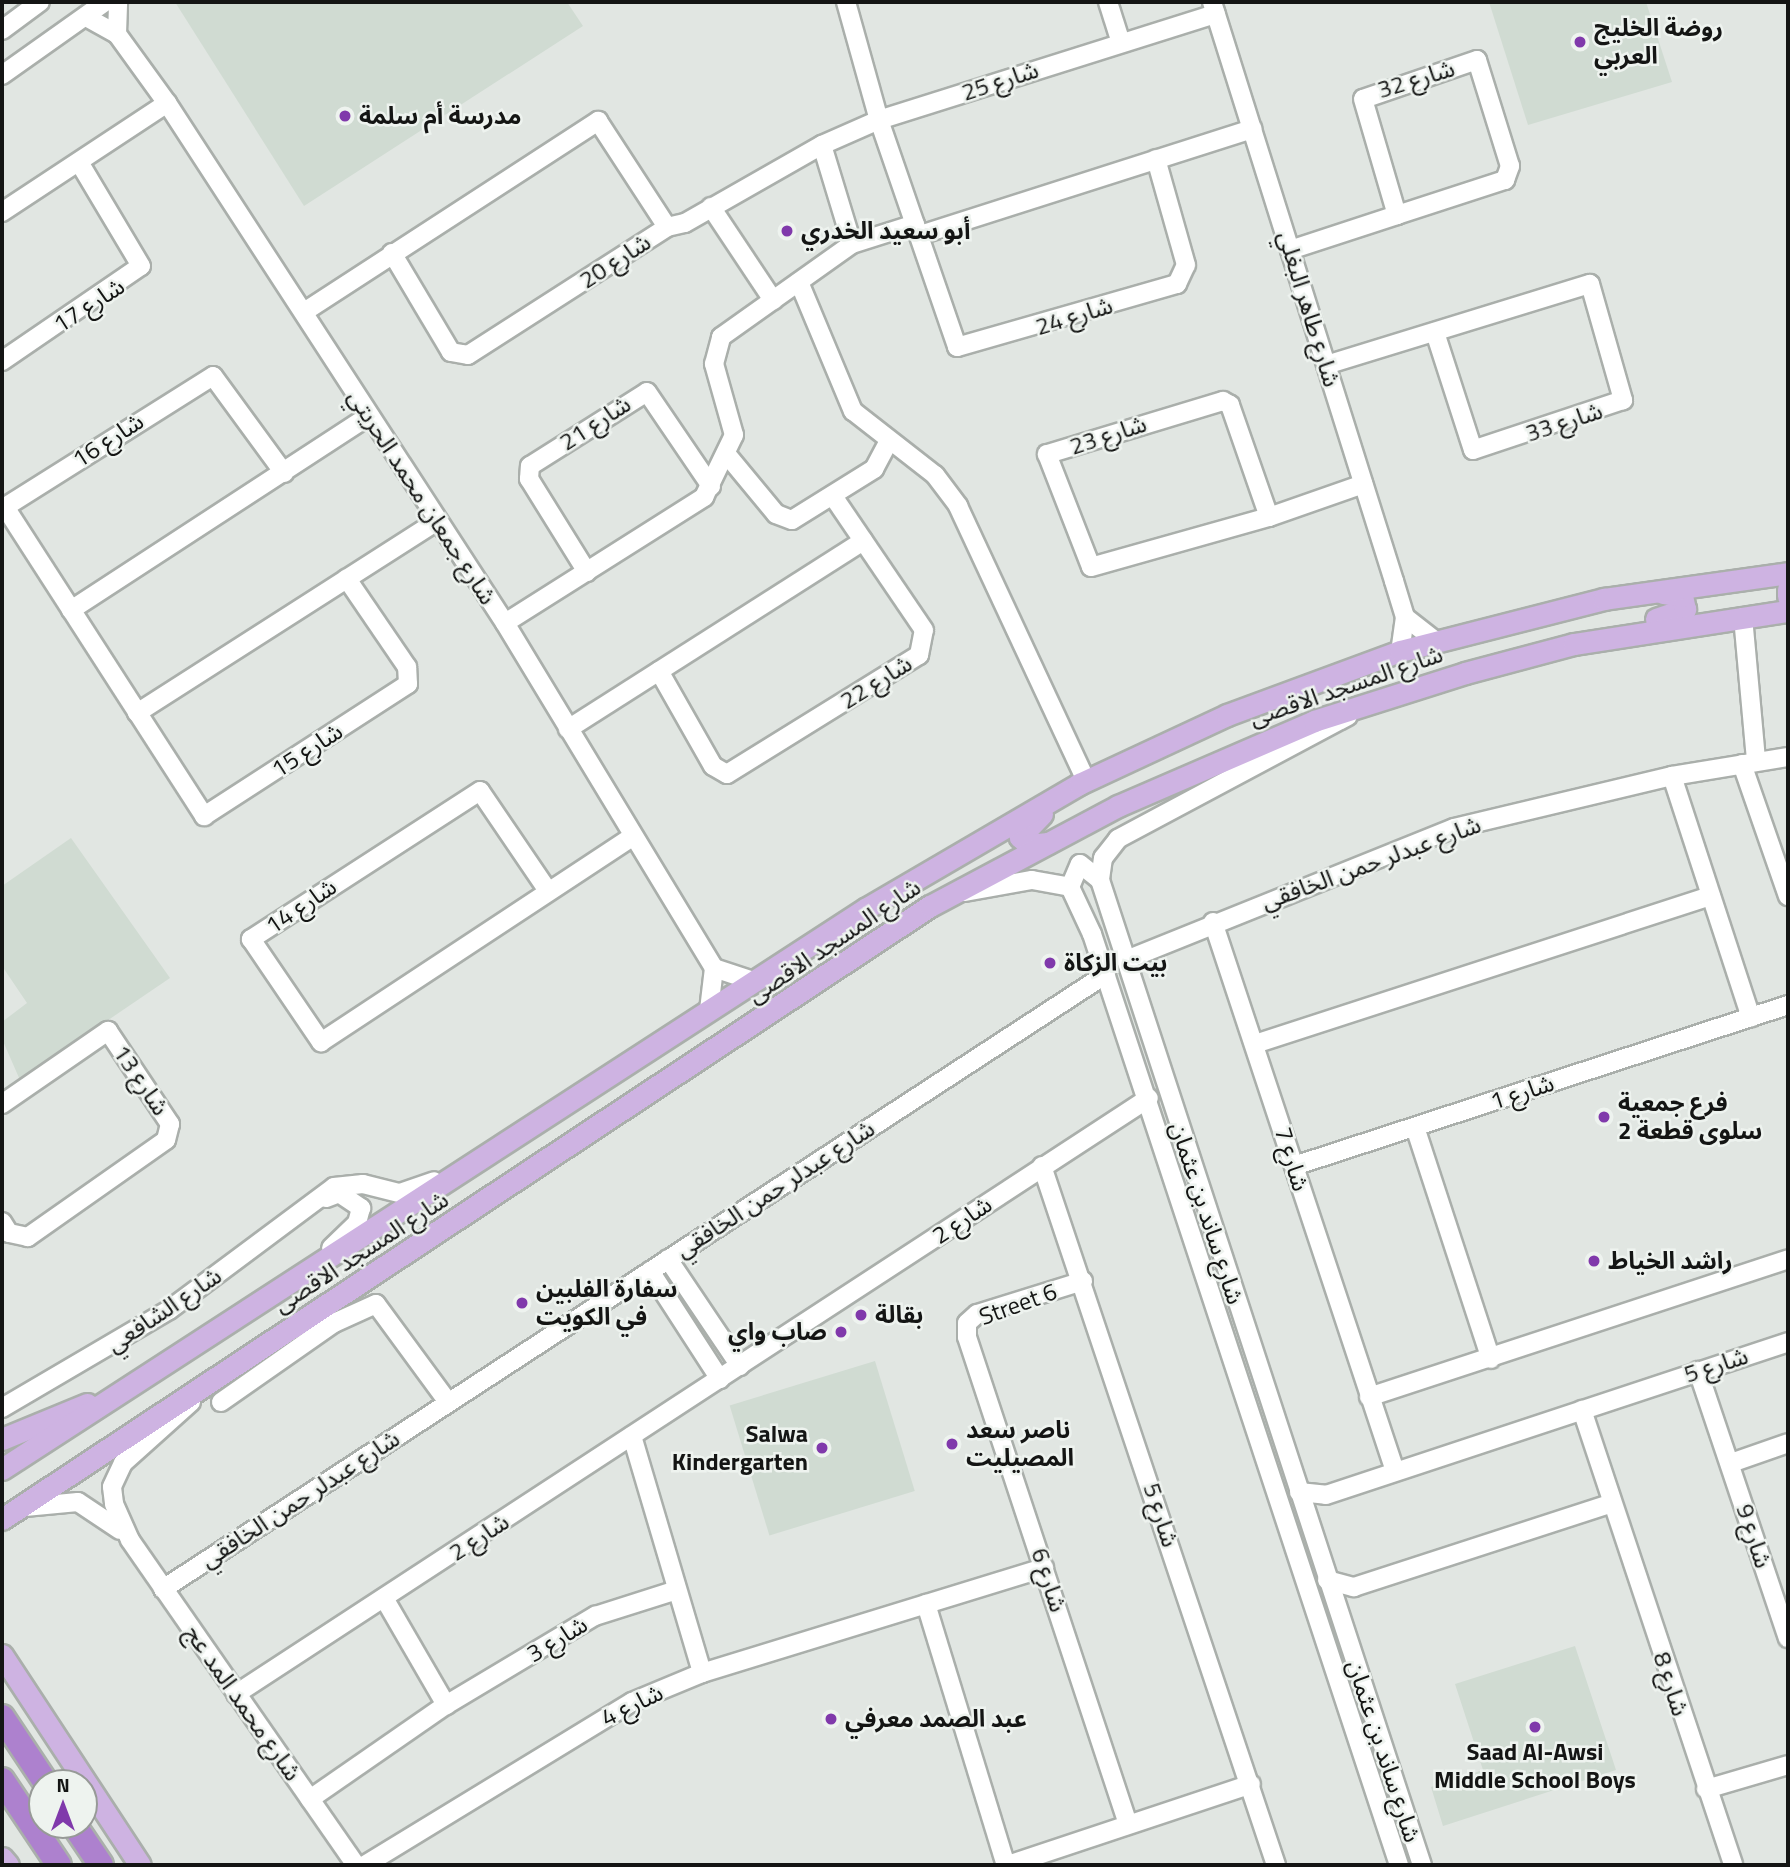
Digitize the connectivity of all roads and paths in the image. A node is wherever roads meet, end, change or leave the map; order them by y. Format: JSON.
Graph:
{"nodes":[{"id":1,"x":40,"y":2,"type":"edge"},
{"id":2,"x":105,"y":2,"type":"edge"},
{"id":3,"x":118,"y":2,"type":"edge"},
{"id":4,"x":846,"y":2,"type":"edge"},
{"id":5,"x":1108,"y":2,"type":"edge"},
{"id":6,"x":1214,"y":8,"type":"edge"},
{"id":7,"x":86,"y":17,"type":"junction"},
{"id":8,"x":2,"y":30,"type":"edge"},
{"id":9,"x":117,"y":34,"type":"junction"},
{"id":10,"x":1121,"y":43,"type":"junction"},
{"id":11,"x":2,"y":75,"type":"edge"},
{"id":12,"x":167,"y":103,"type":"junction"},
{"id":13,"x":879,"y":120,"type":"junction"},
{"id":14,"x":1252,"y":129,"type":"junction"},
{"id":15,"x":822,"y":145,"type":"junction"},
{"id":16,"x":1156,"y":159,"type":"junction"},
{"id":17,"x":79,"y":162,"type":"junction"},
{"id":18,"x":711,"y":207,"type":"junction"},
{"id":19,"x":2,"y":212,"type":"edge"},
{"id":20,"x":1397,"y":215,"type":"junction"},
{"id":21,"x":667,"y":227,"type":"junction"},
{"id":22,"x":917,"y":229,"type":"junction"},
{"id":23,"x":852,"y":244,"type":"junction"},
{"id":24,"x":1290,"y":250,"type":"junction"},
{"id":25,"x":392,"y":253,"type":"junction"},
{"id":26,"x":799,"y":282,"type":"junction"},
{"id":27,"x":773,"y":300,"type":"junction"},
{"id":28,"x":304,"y":312,"type":"junction"},
{"id":29,"x":1435,"y":332,"type":"junction"},
{"id":30,"x":2,"y":361,"type":"edge"},
{"id":31,"x":1326,"y":365,"type":"junction"},
{"id":32,"x":369,"y":416,"type":"junction"},
{"id":33,"x":888,"y":441,"type":"junction"},
{"id":34,"x":728,"y":456,"type":"junction"},
{"id":35,"x":284,"y":473,"type":"junction"},
{"id":36,"x":1363,"y":484,"type":"junction"},
{"id":37,"x":711,"y":486,"type":"junction"},
{"id":38,"x":833,"y":496,"type":"junction"},
{"id":39,"x":1269,"y":517,"type":"junction"},
{"id":40,"x":437,"y":521,"type":"junction"},
{"id":41,"x":863,"y":541,"type":"junction"},
{"id":42,"x":587,"y":572,"type":"junction"},
{"id":43,"x":1788,"y":573,"type":"edge"},
{"id":44,"x":347,"y":579,"type":"junction"},
{"id":45,"x":1788,"y":589,"type":"edge"},
{"id":46,"x":1636,"y":594,"type":"junction"},
{"id":47,"x":1788,"y":596,"type":"edge"},
{"id":48,"x":71,"y":610,"type":"junction"},
{"id":49,"x":1788,"y":611,"type":"edge"},
{"id":50,"x":1405,"y":617,"type":"junction"},
{"id":51,"x":1743,"y":617,"type":"junction"},
{"id":52,"x":505,"y":624,"type":"junction"},
{"id":53,"x":1436,"y":641,"type":"junction"},
{"id":54,"x":1574,"y":644,"type":"junction"},
{"id":55,"x":1400,"y":651,"type":"junction"},
{"id":56,"x":99,"y":654,"type":"joint"},
{"id":57,"x":659,"y":670,"type":"junction"},
{"id":58,"x":1374,"y":701,"type":"junction"},
{"id":59,"x":137,"y":713,"type":"junction"},
{"id":60,"x":568,"y":729,"type":"junction"},
{"id":61,"x":1788,"y":757,"type":"edge"},
{"id":62,"x":1749,"y":763,"type":"junction"},
{"id":63,"x":1672,"y":776,"type":"junction"},
{"id":64,"x":1082,"y":783,"type":"junction"},
{"id":65,"x":634,"y":836,"type":"junction"},
{"id":66,"x":1051,"y":842,"type":"junction"},
{"id":67,"x":957,"y":853,"type":"junction"},
{"id":68,"x":1100,"y":880,"type":"junction"},
{"id":69,"x":1070,"y":887,"type":"junction"},
{"id":70,"x":546,"y":888,"type":"junction"},
{"id":71,"x":951,"y":894,"type":"junction"},
{"id":72,"x":1711,"y":896,"type":"junction"},
{"id":73,"x":1788,"y":896,"type":"edge"},
{"id":74,"x":930,"y":906,"type":"junction"},
{"id":75,"x":1213,"y":922,"type":"junction"},
{"id":76,"x":1126,"y":960,"type":"junction"},
{"id":77,"x":714,"y":968,"type":"junction"},
{"id":78,"x":1106,"y":974,"type":"junction"},
{"id":79,"x":756,"y":982,"type":"junction"},
{"id":80,"x":1788,"y":1005,"type":"edge"},
{"id":81,"x":709,"y":1010,"type":"junction"},
{"id":82,"x":1751,"y":1017,"type":"junction"},
{"id":83,"x":1258,"y":1043,"type":"junction"},
{"id":84,"x":576,"y":1098,"type":"junction"},
{"id":85,"x":1149,"y":1098,"type":"junction"},
{"id":86,"x":2,"y":1104,"type":"edge"},
{"id":87,"x":1415,"y":1127,"type":"junction"},
{"id":88,"x":497,"y":1149,"type":"junction"},
{"id":89,"x":1042,"y":1166,"type":"junction"},
{"id":90,"x":1294,"y":1166,"type":"junction"},
{"id":91,"x":503,"y":1189,"type":"junction"},
{"id":92,"x":320,"y":1200,"type":"junction"},
{"id":93,"x":2,"y":1222,"type":"edge"},
{"id":94,"x":668,"y":1259,"type":"junction"},
{"id":95,"x":1788,"y":1259,"type":"edge"},
{"id":96,"x":310,"y":1268,"type":"junction"},
{"id":97,"x":650,"y":1271,"type":"junction"},
{"id":98,"x":1226,"y":1279,"type":"junction"},
{"id":99,"x":1083,"y":1281,"type":"junction"},
{"id":100,"x":1202,"y":1284,"type":"junction"},
{"id":101,"x":326,"y":1317,"type":"junction"},
{"id":102,"x":1244,"y":1325,"type":"junction"},
{"id":103,"x":1219,"y":1332,"type":"junction"},
{"id":104,"x":967,"y":1337,"type":"joint"},
{"id":105,"x":1788,"y":1342,"type":"edge"},
{"id":106,"x":1491,"y":1359,"type":"junction"},
{"id":107,"x":740,"y":1366,"type":"junction"},
{"id":108,"x":1698,"y":1371,"type":"junction"},
{"id":109,"x":720,"y":1379,"type":"junction"},
{"id":110,"x":144,"y":1381,"type":"junction"},
{"id":111,"x":208,"y":1384,"type":"junction"},
{"id":112,"x":1369,"y":1397,"type":"junction"},
{"id":113,"x":221,"y":1402,"type":"dead end"},
{"id":114,"x":448,"y":1402,"type":"junction"},
{"id":115,"x":2,"y":1408,"type":"edge"},
{"id":116,"x":1582,"y":1410,"type":"junction"},
{"id":117,"x":632,"y":1436,"type":"junction"},
{"id":118,"x":2,"y":1439,"type":"edge"},
{"id":119,"x":1788,"y":1443,"type":"edge"},
{"id":120,"x":1731,"y":1463,"type":"junction"},
{"id":121,"x":2,"y":1469,"type":"edge"},
{"id":122,"x":1395,"y":1471,"type":"junction"},
{"id":123,"x":1299,"y":1492,"type":"junction"},
{"id":124,"x":1326,"y":1495,"type":"junction"},
{"id":125,"x":1612,"y":1503,"type":"junction"},
{"id":126,"x":9,"y":1514,"type":"edge"},
{"id":127,"x":1307,"y":1517,"type":"junction"},
{"id":128,"x":130,"y":1540,"type":"junction"},
{"id":129,"x":1044,"y":1568,"type":"junction"},
{"id":130,"x":1327,"y":1580,"type":"junction"},
{"id":131,"x":1354,"y":1587,"type":"junction"},
{"id":132,"x":163,"y":1588,"type":"junction"},
{"id":133,"x":674,"y":1591,"type":"junction"},
{"id":134,"x":384,"y":1598,"type":"junction"},
{"id":135,"x":926,"y":1604,"type":"junction"},
{"id":136,"x":1783,"y":1607,"type":"edge"},
{"id":137,"x":1337,"y":1610,"type":"junction"},
{"id":138,"x":1788,"y":1638,"type":"edge"},
{"id":139,"x":2,"y":1655,"type":"edge"},
{"id":140,"x":702,"y":1673,"type":"junction"},
{"id":141,"x":236,"y":1694,"type":"junction"},
{"id":142,"x":446,"y":1705,"type":"junction"},
{"id":143,"x":2,"y":1717,"type":"edge"},
{"id":144,"x":1788,"y":1765,"type":"edge"},
{"id":145,"x":37,"y":1769,"type":"edge"},
{"id":146,"x":2,"y":1780,"type":"edge"},
{"id":147,"x":1251,"y":1784,"type":"junction"},
{"id":148,"x":1706,"y":1789,"type":"junction"},
{"id":149,"x":310,"y":1799,"type":"junction"},
{"id":150,"x":1128,"y":1824,"type":"junction"},
{"id":151,"x":83,"y":1839,"type":"edge"},
{"id":152,"x":2,"y":1858,"type":"edge"},
{"id":153,"x":8,"y":1865,"type":"edge"},
{"id":154,"x":59,"y":1865,"type":"edge"},
{"id":155,"x":100,"y":1865,"type":"edge"},
{"id":156,"x":140,"y":1865,"type":"edge"},
{"id":157,"x":356,"y":1865,"type":"edge"},
{"id":158,"x":365,"y":1865,"type":"edge"},
{"id":159,"x":1007,"y":1865,"type":"edge"},
{"id":160,"x":1276,"y":1865,"type":"edge"},
{"id":161,"x":1398,"y":1865,"type":"edge"},
{"id":162,"x":1422,"y":1865,"type":"edge"},
{"id":163,"x":1733,"y":1865,"type":"edge"}],
"edges":[{"from":1,"to":8,"type":"street"},
{"from":2,"to":7,"type":"street"},
{"from":3,"to":9,"type":"street"},
{"from":4,"to":13,"type":"street"},
{"from":5,"to":10,"type":"street"},
{"from":6,"to":10,"type":"street","name":"شارع 25"},
{"from":6,"to":14,"type":"street","name":"شارع طاهر البغلي"},
{"from":7,"to":9,"type":"street","name":"شارع جمعان محمد الحريتي"},
{"from":7,"to":11,"type":"street"},
{"from":9,"to":12,"type":"street","name":"شارع جمعان محمد الحريتي"},
{"from":10,"to":13,"type":"street","name":"شارع 25"},
{"from":12,"to":17,"type":"street"},
{"from":12,"to":28,"type":"street","name":"شارع جمعان محمد الحريتي"},
{"from":13,"to":15,"type":"street","name":"شارع 25"},
{"from":13,"to":22,"type":"street","name":"شارع 24"},
{"from":14,"to":16,"type":"street"},
{"from":14,"to":24,"type":"street","name":"شارع طاهر البغلي"},
{"from":15,"to":18,"type":"street","name":"شارع 25"},
{"from":15,"to":23,"type":"street"},
{"from":16,"to":22,"type":"street"},
{"from":16,"to":22,"type":"street","name":"شارع 24"},
{"from":17,"to":19,"type":"street"},
{"from":17,"to":30,"type":"street","name":"شارع 17"},
{"from":18,"to":21,"type":"street","name":"شارع 25"},
{"from":18,"to":27,"type":"street"},
{"from":20,"to":20,"type":"street","name":"شارع 32"},
{"from":20,"to":24,"type":"street","name":"شارع 32"},
{"from":21,"to":25,"type":"street","name":"شارع 20"},
{"from":21,"to":25,"type":"street","name":"شارع 20"},
{"from":22,"to":23,"type":"street"},
{"from":23,"to":26,"type":"street"},
{"from":24,"to":31,"type":"street","name":"شارع طاهر البغلي"},
{"from":25,"to":28,"type":"street","name":"شارع 20"},
{"from":26,"to":27,"type":"street"},
{"from":26,"to":33,"type":"street"},
{"from":27,"to":34,"type":"street"},
{"from":28,"to":32,"type":"street","name":"شارع جمعان محمد الحريتي"},
{"from":29,"to":29,"type":"street","name":"شارع 33"},
{"from":29,"to":31,"type":"street","name":"شارع 33"},
{"from":31,"to":36,"type":"street","name":"شارع طاهر البغلي"},
{"from":32,"to":35,"type":"street"},
{"from":32,"to":40,"type":"street","name":"شارع جمعان محمد الحريتي"},
{"from":33,"to":38,"type":"street"},
{"from":33,"to":64,"type":"street"},
{"from":34,"to":37,"type":"street"},
{"from":34,"to":38,"type":"street"},
{"from":35,"to":48,"type":"street"},
{"from":35,"to":48,"type":"street","name":"شارع 16"},
{"from":36,"to":39,"type":"street","name":"شارع 23"},
{"from":36,"to":50,"type":"street","name":"شارع طاهر البغلي"},
{"from":37,"to":42,"type":"street"},
{"from":37,"to":42,"type":"street","name":"شارع 21"},
{"from":38,"to":41,"type":"street"},
{"from":39,"to":39,"type":"street","name":"شارع 23"},
{"from":40,"to":44,"type":"street"},
{"from":40,"to":52,"type":"street","name":"شارع جمعان محمد الحريتي"},
{"from":41,"to":57,"type":"street"},
{"from":41,"to":57,"type":"street","name":"شارع 22"},
{"from":42,"to":52,"type":"street"},
{"from":43,"to":46,"type":"main road","name":"شارع المسجد الاقصى"},
{"from":44,"to":59,"type":"street"},
{"from":44,"to":59,"type":"street","name":"شارع 15"},
{"from":45,"to":47,"type":"main road"},
{"from":46,"to":53,"type":"main road","name":"شارع المسجد الاقصى"},
{"from":46,"to":54,"type":"main road"},
{"from":48,"to":56,"type":"street","name":"شارع 16"},
{"from":49,"to":51,"type":"main road","name":"شارع المسجد الاقصى"},
{"from":50,"to":53,"type":"street"},
{"from":50,"to":55,"type":"street","name":"شارع طاهر البغلي"},
{"from":51,"to":54,"type":"main road","name":"شارع المسجد الاقصى"},
{"from":51,"to":62,"type":"street"},
{"from":52,"to":60,"type":"street","name":"شارع جمعان محمد الحريتي"},
{"from":53,"to":55,"type":"main road","name":"شارع المسجد الاقصى"},
{"from":54,"to":58,"type":"main road","name":"شارع المسجد الاقصى"},
{"from":55,"to":64,"type":"main road","name":"شارع المسجد الاقصى"},
{"from":56,"to":59,"type":"street","name":"شارع 15"},
{"from":57,"to":60,"type":"street"},
{"from":58,"to":66,"type":"main road","name":"شارع المسجد الاقصى"},
{"from":58,"to":68,"type":"street"},
{"from":60,"to":65,"type":"street","name":"شارع جمعان محمد الحريتي"},
{"from":61,"to":62,"type":"street","name":"شارع عبدلر حمن الخافقي"},
{"from":62,"to":63,"type":"street","name":"شارع عبدلر حمن الخافقي"},
{"from":62,"to":73,"type":"street"},
{"from":63,"to":72,"type":"street"},
{"from":63,"to":75,"type":"street","name":"شارع عبدلر حمن الخافقي"},
{"from":64,"to":66,"type":"main road"},
{"from":64,"to":67,"type":"main road","name":"شارع المسجد الاقصى"},
{"from":65,"to":70,"type":"street","name":"شارع 14"},
{"from":65,"to":77,"type":"street","name":"شارع جمعان محمد الحريتي"},
{"from":66,"to":71,"type":"main road","name":"شارع المسجد الاقصى"},
{"from":67,"to":74,"type":"main road"},
{"from":67,"to":79,"type":"main road","name":"شارع المسجد الاقصى"},
{"from":68,"to":69,"type":"street"},
{"from":68,"to":76,"type":"street","name":"شارع ساند بن عثمان"},
{"from":69,"to":71,"type":"street"},
{"from":69,"to":78,"type":"street","name":"شارع ساند بن عثمان"},
{"from":70,"to":70,"type":"street","name":"شارع 14"},
{"from":71,"to":74,"type":"main road","name":"شارع المسجد الاقصى"},
{"from":72,"to":82,"type":"street"},
{"from":72,"to":83,"type":"street"},
{"from":74,"to":91,"type":"main road","name":"شارع المسجد الاقصى"},
{"from":75,"to":76,"type":"street","name":"شارع عبدلر حمن الخافقي"},
{"from":75,"to":83,"type":"street","name":"شارع 7"},
{"from":76,"to":98,"type":"street","name":"شارع ساند بن عثمان"},
{"from":77,"to":79,"type":"street"},
{"from":77,"to":81,"type":"street"},
{"from":78,"to":85,"type":"street","name":"شارع ساند بن عثمان"},
{"from":78,"to":94,"type":"street","name":"شارع عبدلر حمن الخافقي"},
{"from":79,"to":81,"type":"main road","name":"شارع المسجد الاقصى"},
{"from":80,"to":82,"type":"street","name":"شارع 1"},
{"from":81,"to":84,"type":"main road","name":"شارع المسجد الاقصى"},
{"from":82,"to":87,"type":"street","name":"شارع 1"},
{"from":83,"to":90,"type":"street","name":"شارع 7"},
{"from":84,"to":88,"type":"main road","name":"شارع المسجد الاقصى"},
{"from":84,"to":91,"type":"main road"},
{"from":85,"to":89,"type":"street","name":"شارع 2"},
{"from":85,"to":100,"type":"street","name":"شارع ساند بن عثمان"},
{"from":86,"to":93,"type":"street","name":"شارع 13"},
{"from":87,"to":90,"type":"street","name":"شارع 1"},
{"from":87,"to":106,"type":"street"},
{"from":88,"to":92,"type":"street","name":"شارع الشافعي"},
{"from":88,"to":96,"type":"main road","name":"شارع المسجد الاقصى"},
{"from":89,"to":99,"type":"street","name":"شارع 5"},
{"from":89,"to":107,"type":"street","name":"شارع 2"},
{"from":90,"to":112,"type":"street","name":"شارع 7"},
{"from":91,"to":101,"type":"main road","name":"شارع المسجد الاقصى"},
{"from":92,"to":96,"type":"street"},
{"from":92,"to":115,"type":"street","name":"شارع الشافعي"},
{"from":94,"to":97,"type":"street","name":"شارع عبدلر حمن الخافقي"},
{"from":94,"to":107,"type":"street"},
{"from":95,"to":106,"type":"street"},
{"from":96,"to":110,"type":"main road","name":"شارع المسجد الاقصى"},
{"from":97,"to":109,"type":"street"},
{"from":97,"to":114,"type":"street","name":"شارع عبدلر حمن الخافقي"},
{"from":98,"to":100,"type":"street"},
{"from":98,"to":102,"type":"street","name":"شارع ساند بن عثمان"},
{"from":99,"to":104,"type":"street","name":"Street 6"},
{"from":99,"to":147,"type":"street","name":"شارع 5"},
{"from":100,"to":103,"type":"street","name":"شارع ساند بن عثمان"},
{"from":101,"to":111,"type":"main road","name":"شارع المسجد الاقصى"},
{"from":101,"to":113,"type":"street"},
{"from":101,"to":114,"type":"street"},
{"from":102,"to":103,"type":"street"},
{"from":102,"to":123,"type":"street","name":"شارع ساند بن عثمان"},
{"from":103,"to":161,"type":"street","name":"شارع ساند بن عثمان"},
{"from":104,"to":129,"type":"street","name":"شارع 6"},
{"from":105,"to":108,"type":"street","name":"شارع 5"},
{"from":106,"to":112,"type":"street"},
{"from":107,"to":109,"type":"street","name":"شارع 2"},
{"from":108,"to":116,"type":"street","name":"شارع 5"},
{"from":108,"to":120,"type":"street","name":"شارع 9"},
{"from":109,"to":117,"type":"street","name":"شارع 2"},
{"from":110,"to":118,"type":"main road"},
{"from":110,"to":121,"type":"main road","name":"شارع المسجد الاقصى"},
{"from":111,"to":126,"type":"main road","name":"شارع المسجد الاقصى"},
{"from":111,"to":128,"type":"street","name":"شارع محمد المد عج"},
{"from":112,"to":122,"type":"street","name":"شارع 7"},
{"from":114,"to":132,"type":"street","name":"شارع عبدلر حمن الخافقي"},
{"from":116,"to":122,"type":"street","name":"شارع 5"},
{"from":116,"to":125,"type":"street","name":"شارع 8"},
{"from":117,"to":133,"type":"street"},
{"from":117,"to":134,"type":"street","name":"شارع 2"},
{"from":119,"to":120,"type":"street"},
{"from":120,"to":136,"type":"street","name":"شارع 9"},
{"from":122,"to":124,"type":"street","name":"شارع 5"},
{"from":123,"to":124,"type":"street","name":"شارع 5"},
{"from":123,"to":127,"type":"street","name":"شارع ساند بن عثمان"},
{"from":124,"to":127,"type":"street"},
{"from":125,"to":131,"type":"street"},
{"from":125,"to":148,"type":"street","name":"شارع 8"},
{"from":126,"to":128,"type":"street","name":"شارع محمد المد عج"},
{"from":127,"to":130,"type":"street","name":"شارع ساند بن عثمان"},
{"from":128,"to":132,"type":"street","name":"شارع محمد المد عج"},
{"from":129,"to":135,"type":"street","name":"شارع 4"},
{"from":129,"to":150,"type":"street","name":"شارع 6"},
{"from":130,"to":131,"type":"street"},
{"from":130,"to":137,"type":"street","name":"شارع ساند بن عثمان"},
{"from":131,"to":137,"type":"street"},
{"from":132,"to":141,"type":"street","name":"شارع محمد المد عج"},
{"from":133,"to":140,"type":"street"},
{"from":133,"to":142,"type":"street","name":"شارع 3"},
{"from":134,"to":141,"type":"street","name":"شارع 2"},
{"from":134,"to":142,"type":"street"},
{"from":135,"to":140,"type":"street","name":"شارع 4"},
{"from":135,"to":159,"type":"street"},
{"from":136,"to":138,"type":"street","name":"شارع 9"},
{"from":137,"to":162,"type":"street","name":"شارع ساند بن عثمان"},
{"from":139,"to":156,"type":"main road"},
{"from":140,"to":158,"type":"street","name":"شارع 4"},
{"from":141,"to":149,"type":"street","name":"شارع محمد المد عج"},
{"from":142,"to":149,"type":"street","name":"شارع 3"},
{"from":143,"to":145,"type":"highway"},
{"from":144,"to":148,"type":"street"},
{"from":146,"to":154,"type":"highway"},
{"from":147,"to":150,"type":"street"},
{"from":147,"to":160,"type":"street","name":"شارع 5"},
{"from":148,"to":163,"type":"street","name":"شارع 8"},
{"from":149,"to":157,"type":"street","name":"شارع محمد المد عج"},
{"from":150,"to":159,"type":"street"},
{"from":151,"to":155,"type":"highway"},
{"from":152,"to":153,"type":"main road"}]}
